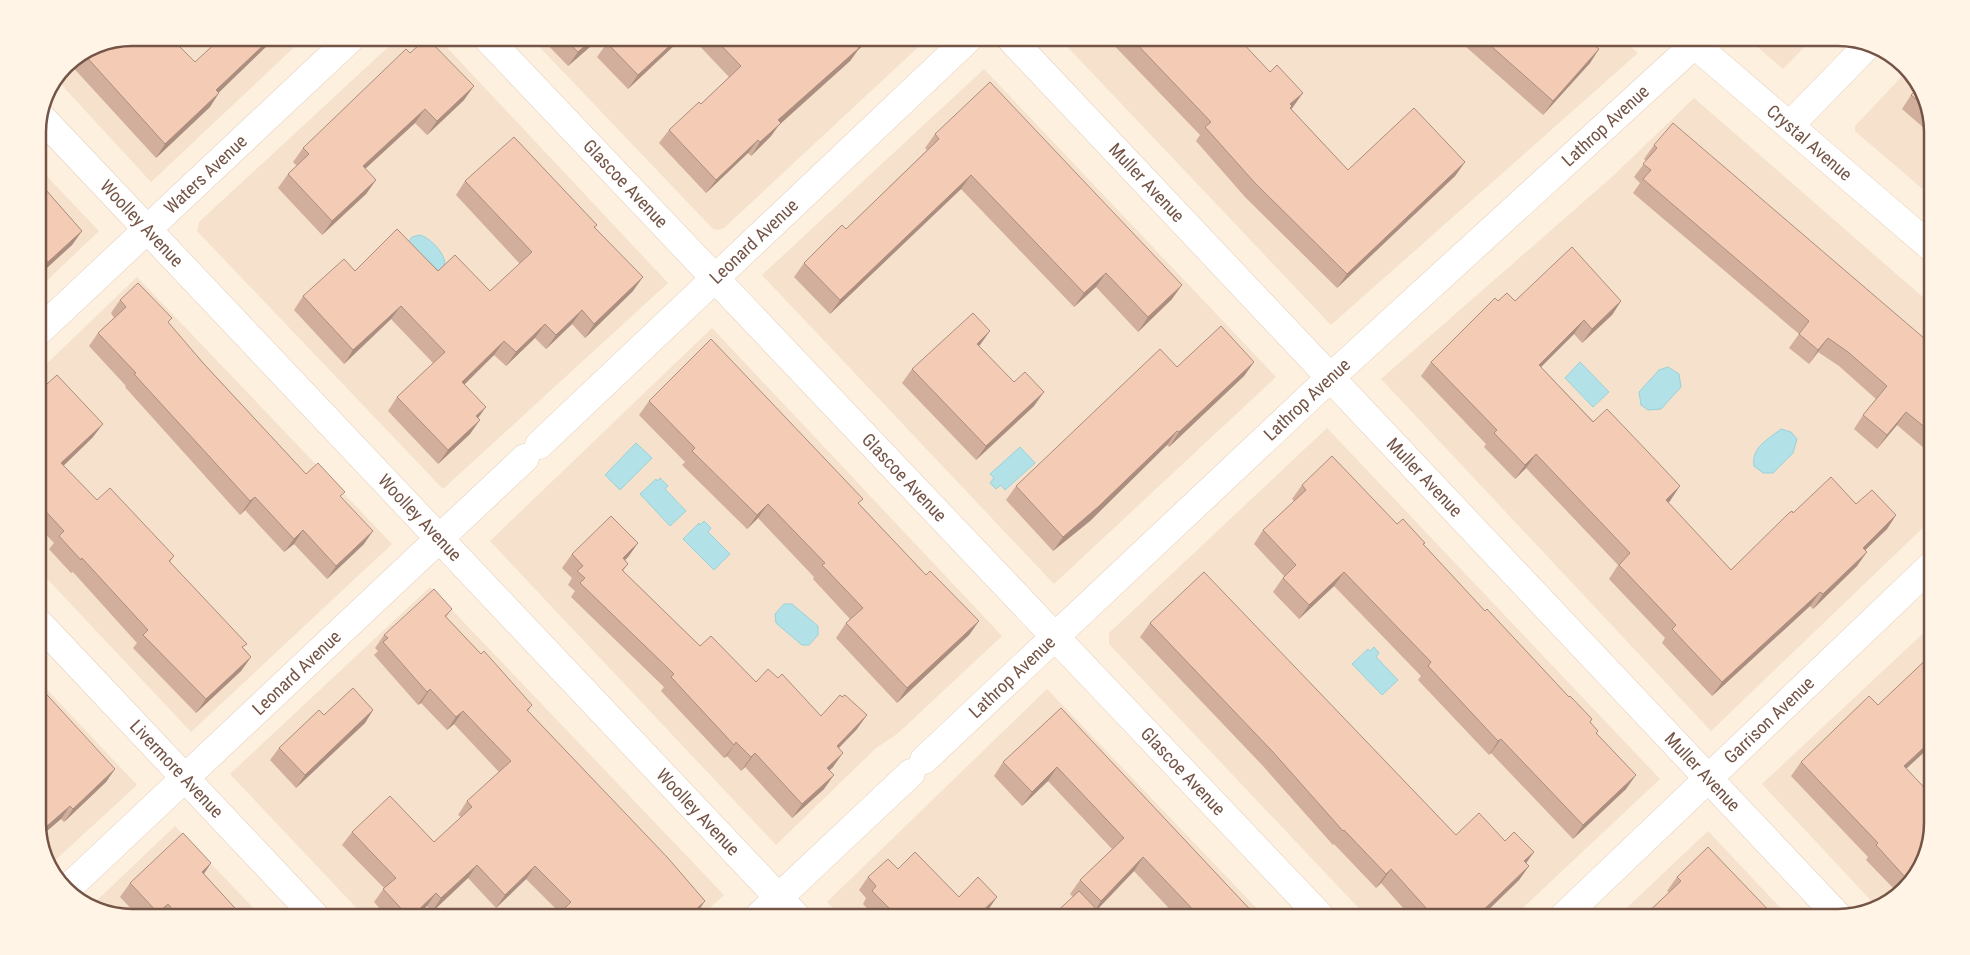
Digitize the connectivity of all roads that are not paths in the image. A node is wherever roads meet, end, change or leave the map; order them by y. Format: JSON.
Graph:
{"nodes":[{"id":1,"x":342,"y":46,"type":"edge"},
{"id":2,"x":495,"y":46,"type":"edge"},
{"id":3,"x":960,"y":46,"type":"edge"},
{"id":4,"x":1018,"y":46,"type":"edge"},
{"id":5,"x":1686,"y":46,"type":"edge"},
{"id":6,"x":1697,"y":46,"type":"edge"},
{"id":7,"x":1863,"y":50,"type":"edge"},
{"id":8,"x":47,"y":123,"type":"edge"},
{"id":9,"x":1790,"y":126,"type":"junction"},
{"id":10,"x":146,"y":229,"type":"junction"},
{"id":11,"x":1924,"y":241,"type":"edge"},
{"id":12,"x":715,"y":277,"type":"junction"},
{"id":13,"x":46,"y":324,"type":"edge"},
{"id":14,"x":1331,"y":377,"type":"junction"},
{"id":15,"x":439,"y":539,"type":"junction"},
{"id":16,"x":1924,"y":573,"type":"edge"},
{"id":17,"x":46,"y":631,"type":"edge"},
{"id":18,"x":1055,"y":635,"type":"junction"},
{"id":19,"x":184,"y":778,"type":"junction"},
{"id":20,"x":1710,"y":779,"type":"junction"},
{"id":21,"x":73,"y":884,"type":"edge"},
{"id":22,"x":787,"y":908,"type":"edge"},
{"id":23,"x":308,"y":909,"type":"edge"},
{"id":24,"x":1313,"y":909,"type":"edge"},
{"id":25,"x":1573,"y":909,"type":"edge"},
{"id":26,"x":1832,"y":909,"type":"edge"}],
"edges":[{"from":1,"to":10,"type":"street","name":"Waters Avenue"},
{"from":2,"to":12,"type":"street","name":"Glascoe Avenue"},
{"from":3,"to":12,"type":"street","name":"Leonard Avenue"},
{"from":4,"to":14,"type":"street","name":"Muller Avenue"},
{"from":5,"to":14,"type":"street","name":"Lathrop Avenue"},
{"from":6,"to":9,"type":"street","name":"Crystal Avenue"},
{"from":7,"to":9,"type":"street"},
{"from":8,"to":10,"type":"street","name":"Woolley Avenue"},
{"from":9,"to":11,"type":"street","name":"Crystal Avenue"},
{"from":10,"to":13,"type":"street","name":"Waters Avenue"},
{"from":10,"to":15,"type":"street","name":"Woolley Avenue"},
{"from":12,"to":15,"type":"street","name":"Leonard Avenue"},
{"from":12,"to":18,"type":"street","name":"Glascoe Avenue"},
{"from":14,"to":18,"type":"street","name":"Lathrop Avenue"},
{"from":14,"to":20,"type":"street","name":"Muller Avenue"},
{"from":15,"to":19,"type":"street","name":"Leonard Avenue"},
{"from":15,"to":22,"type":"street","name":"Woolley Avenue"},
{"from":16,"to":20,"type":"street","name":"Garrison Avenue"},
{"from":17,"to":19,"type":"street","name":"Livermore Avenue"},
{"from":18,"to":22,"type":"street","name":"Lathrop Avenue"},
{"from":18,"to":24,"type":"street","name":"Glascoe Avenue"},
{"from":19,"to":21,"type":"street","name":"Leonard Avenue"},
{"from":19,"to":23,"type":"street","name":"Livermore Avenue"},
{"from":20,"to":25,"type":"street","name":"Garrison Avenue"},
{"from":20,"to":26,"type":"street","name":"Muller Avenue"}]}
